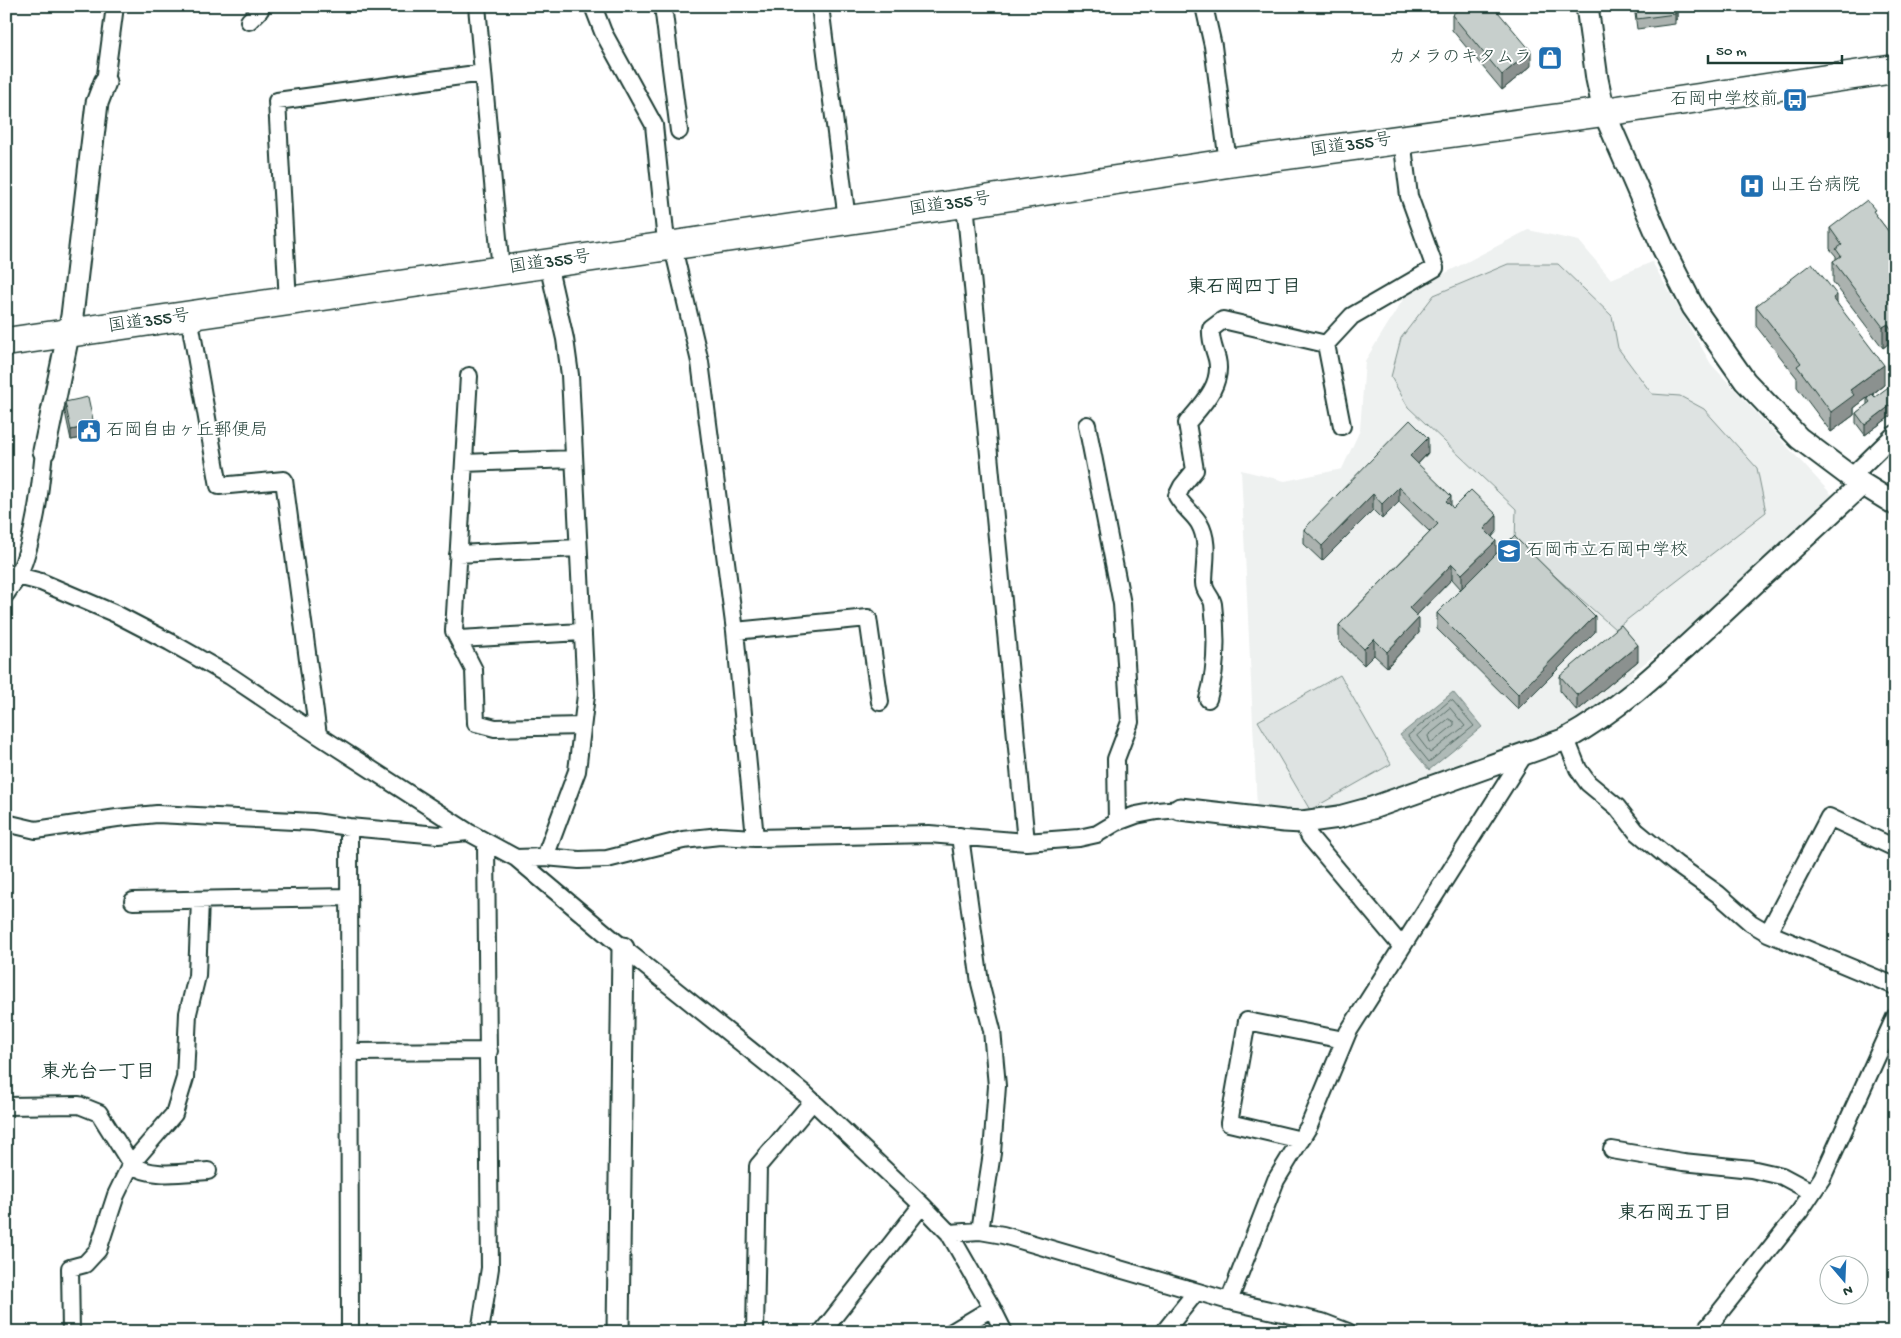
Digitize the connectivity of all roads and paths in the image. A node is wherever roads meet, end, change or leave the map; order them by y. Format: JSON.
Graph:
{"nodes":[{"id":1,"x":115,"y":6,"type":"edge"},
{"id":2,"x":260,"y":6,"type":"edge"},
{"id":3,"x":477,"y":6,"type":"edge"},
{"id":4,"x":593,"y":6,"type":"edge"},
{"id":5,"x":663,"y":6,"type":"edge"},
{"id":6,"x":820,"y":6,"type":"edge"},
{"id":7,"x":1204,"y":6,"type":"edge"},
{"id":8,"x":1587,"y":6,"type":"edge"},
{"id":9,"x":249,"y":22,"type":"dead end"},
{"id":10,"x":1895,"y":70,"type":"edge"},
{"id":11,"x":483,"y":74,"type":"junction"},
{"id":12,"x":105,"y":82,"type":"joint"},
{"id":13,"x":1604,"y":112,"type":"junction"},
{"id":14,"x":679,"y":131,"type":"dead end"},
{"id":15,"x":1402,"y":139,"type":"junction"},
{"id":16,"x":1228,"y":163,"type":"junction"},
{"id":17,"x":965,"y":203,"type":"junction"},
{"id":18,"x":847,"y":220,"type":"junction"},
{"id":19,"x":671,"y":245,"type":"junction"},
{"id":20,"x":548,"y":264,"type":"junction"},
{"id":21,"x":501,"y":270,"type":"junction"},
{"id":22,"x":288,"y":302,"type":"junction"},
{"id":23,"x":189,"y":316,"type":"junction"},
{"id":24,"x":69,"y":333,"type":"junction"},
{"id":25,"x":6,"y":342,"type":"edge"},
{"id":26,"x":1326,"y":344,"type":"junction"},
{"id":27,"x":468,"y":376,"type":"dead end"},
{"id":28,"x":1087,"y":425,"type":"dead end"},
{"id":29,"x":1342,"y":426,"type":"dead end"},
{"id":30,"x":1895,"y":434,"type":"edge"},
{"id":31,"x":44,"y":451,"type":"joint"},
{"id":32,"x":574,"y":459,"type":"junction"},
{"id":33,"x":464,"y":462,"type":"junction"},
{"id":34,"x":1857,"y":481,"type":"junction"},
{"id":35,"x":1895,"y":504,"type":"edge"},
{"id":36,"x":578,"y":548,"type":"junction"},
{"id":37,"x":458,"y":554,"type":"junction"},
{"id":38,"x":13,"y":574,"type":"edge"},
{"id":39,"x":6,"y":594,"type":"edge"},
{"id":40,"x":735,"y":631,"type":"junction"},
{"id":41,"x":582,"y":632,"type":"junction"},
{"id":42,"x":459,"y":639,"type":"junction"},
{"id":43,"x":1208,"y":699,"type":"dead end"},
{"id":44,"x":880,"y":702,"type":"dead end"},
{"id":45,"x":582,"y":726,"type":"junction"},
{"id":46,"x":318,"y":735,"type":"junction"},
{"id":47,"x":1566,"y":739,"type":"junction"},
{"id":48,"x":1524,"y":755,"type":"junction"},
{"id":49,"x":1180,"y":809,"type":"joint"},
{"id":50,"x":1117,"y":822,"type":"junction"},
{"id":51,"x":1302,"y":822,"type":"junction"},
{"id":52,"x":6,"y":823,"type":"edge"},
{"id":53,"x":349,"y":827,"type":"junction"},
{"id":54,"x":468,"y":832,"type":"junction"},
{"id":55,"x":960,"y":836,"type":"junction"},
{"id":56,"x":755,"y":838,"type":"junction"},
{"id":57,"x":1026,"y":842,"type":"junction"},
{"id":58,"x":486,"y":843,"type":"junction"},
{"id":59,"x":1895,"y":848,"type":"edge"},
{"id":60,"x":545,"y":856,"type":"junction"},
{"id":61,"x":516,"y":858,"type":"junction"},
{"id":62,"x":349,"y":897,"type":"junction"},
{"id":63,"x":200,"y":900,"type":"junction"},
{"id":64,"x":133,"y":901,"type":"dead end"},
{"id":65,"x":1768,"y":932,"type":"junction"},
{"id":66,"x":1402,"y":947,"type":"junction"},
{"id":67,"x":623,"y":948,"type":"junction"},
{"id":68,"x":1895,"y":986,"type":"edge"},
{"id":69,"x":1895,"y":1017,"type":"edge"},
{"id":70,"x":1344,"y":1040,"type":"junction"},
{"id":71,"x":489,"y":1051,"type":"junction"},
{"id":72,"x":349,"y":1052,"type":"junction"},
{"id":73,"x":813,"y":1101,"type":"junction"},
{"id":74,"x":6,"y":1106,"type":"edge"},
{"id":75,"x":1301,"y":1140,"type":"junction"},
{"id":76,"x":1612,"y":1150,"type":"dead end"},
{"id":77,"x":131,"y":1164,"type":"junction"},
{"id":78,"x":208,"y":1171,"type":"dead end"},
{"id":79,"x":1812,"y":1192,"type":"junction"},
{"id":80,"x":922,"y":1205,"type":"junction"},
{"id":81,"x":980,"y":1231,"type":"junction"},
{"id":82,"x":949,"y":1233,"type":"junction"},
{"id":83,"x":1196,"y":1292,"type":"junction"},
{"id":84,"x":1229,"y":1301,"type":"junction"},
{"id":85,"x":992,"y":1308,"type":"junction"},
{"id":86,"x":71,"y":1332,"type":"edge"},
{"id":87,"x":350,"y":1332,"type":"edge"},
{"id":88,"x":480,"y":1332,"type":"edge"},
{"id":89,"x":618,"y":1332,"type":"edge"},
{"id":90,"x":755,"y":1332,"type":"edge"},
{"id":91,"x":822,"y":1332,"type":"edge"},
{"id":92,"x":952,"y":1332,"type":"edge"},
{"id":93,"x":1004,"y":1332,"type":"edge"},
{"id":94,"x":1164,"y":1332,"type":"edge"},
{"id":95,"x":1348,"y":1332,"type":"edge"},
{"id":96,"x":1704,"y":1332,"type":"edge"}],
"edges":[{"from":1,"to":12,"type":"street"},
{"from":2,"to":9,"type":"street"},
{"from":3,"to":11,"type":"street"},
{"from":4,"to":19,"type":"street"},
{"from":5,"to":14,"type":"street"},
{"from":6,"to":18,"type":"street"},
{"from":7,"to":16,"type":"street"},
{"from":8,"to":13,"type":"street"},
{"from":10,"to":13,"type":"highway","name":"国道355号"},
{"from":11,"to":21,"type":"street"},
{"from":11,"to":22,"type":"street"},
{"from":12,"to":24,"type":"street"},
{"from":13,"to":15,"type":"highway","name":"国道355号"},
{"from":13,"to":34,"type":"street"},
{"from":15,"to":16,"type":"highway","name":"国道355号"},
{"from":15,"to":26,"type":"street"},
{"from":16,"to":17,"type":"highway","name":"国道355号"},
{"from":17,"to":18,"type":"highway","name":"国道355号"},
{"from":17,"to":57,"type":"street"},
{"from":18,"to":19,"type":"highway","name":"国道355号"},
{"from":19,"to":20,"type":"highway","name":"国道355号"},
{"from":19,"to":40,"type":"street"},
{"from":20,"to":21,"type":"highway","name":"国道355号"},
{"from":20,"to":32,"type":"street"},
{"from":21,"to":22,"type":"highway","name":"国道355号"},
{"from":22,"to":23,"type":"highway","name":"国道355号"},
{"from":23,"to":24,"type":"highway","name":"国道355号"},
{"from":23,"to":46,"type":"street"},
{"from":24,"to":25,"type":"highway","name":"国道355号"},
{"from":24,"to":31,"type":"street"},
{"from":26,"to":29,"type":"street"},
{"from":26,"to":43,"type":"street"},
{"from":27,"to":33,"type":"street"},
{"from":28,"to":50,"type":"street"},
{"from":30,"to":34,"type":"street"},
{"from":31,"to":38,"type":"street"},
{"from":32,"to":33,"type":"street"},
{"from":32,"to":36,"type":"street"},
{"from":33,"to":37,"type":"street"},
{"from":34,"to":35,"type":"street"},
{"from":34,"to":47,"type":"street"},
{"from":36,"to":37,"type":"street"},
{"from":36,"to":41,"type":"street"},
{"from":37,"to":42,"type":"street"},
{"from":38,"to":39,"type":"street"},
{"from":38,"to":46,"type":"street"},
{"from":40,"to":44,"type":"street"},
{"from":40,"to":56,"type":"street"},
{"from":41,"to":42,"type":"street"},
{"from":41,"to":45,"type":"street"},
{"from":42,"to":45,"type":"street"},
{"from":45,"to":60,"type":"street"},
{"from":46,"to":54,"type":"street"},
{"from":47,"to":48,"type":"street"},
{"from":47,"to":65,"type":"street"},
{"from":48,"to":51,"type":"street"},
{"from":48,"to":66,"type":"street"},
{"from":49,"to":50,"type":"street"},
{"from":49,"to":51,"type":"street"},
{"from":50,"to":57,"type":"street"},
{"from":51,"to":66,"type":"street"},
{"from":52,"to":53,"type":"street"},
{"from":53,"to":54,"type":"street"},
{"from":53,"to":62,"type":"street"},
{"from":54,"to":58,"type":"street"},
{"from":55,"to":56,"type":"street"},
{"from":55,"to":57,"type":"street"},
{"from":55,"to":81,"type":"street"},
{"from":56,"to":60,"type":"street"},
{"from":58,"to":61,"type":"street"},
{"from":58,"to":71,"type":"street"},
{"from":59,"to":65,"type":"street"},
{"from":60,"to":61,"type":"street"},
{"from":61,"to":67,"type":"street"},
{"from":62,"to":63,"type":"street"},
{"from":62,"to":72,"type":"street"},
{"from":63,"to":64,"type":"street"},
{"from":63,"to":77,"type":"street"},
{"from":65,"to":68,"type":"street"},
{"from":66,"to":70,"type":"street"},
{"from":67,"to":73,"type":"street"},
{"from":67,"to":89,"type":"street"},
{"from":69,"to":79,"type":"street"},
{"from":70,"to":75,"type":"street"},
{"from":70,"to":75,"type":"street"},
{"from":71,"to":72,"type":"street"},
{"from":71,"to":88,"type":"street"},
{"from":72,"to":87,"type":"street"},
{"from":73,"to":80,"type":"street"},
{"from":73,"to":90,"type":"street"},
{"from":74,"to":77,"type":"street"},
{"from":75,"to":84,"type":"street"},
{"from":76,"to":79,"type":"street"},
{"from":77,"to":78,"type":"street"},
{"from":77,"to":86,"type":"street"},
{"from":79,"to":96,"type":"street"},
{"from":80,"to":82,"type":"street"},
{"from":80,"to":91,"type":"street"},
{"from":81,"to":82,"type":"street"},
{"from":81,"to":83,"type":"street"},
{"from":82,"to":85,"type":"street"},
{"from":83,"to":84,"type":"street"},
{"from":83,"to":94,"type":"street"},
{"from":84,"to":95,"type":"street"},
{"from":85,"to":92,"type":"street"},
{"from":85,"to":93,"type":"street"}]}
